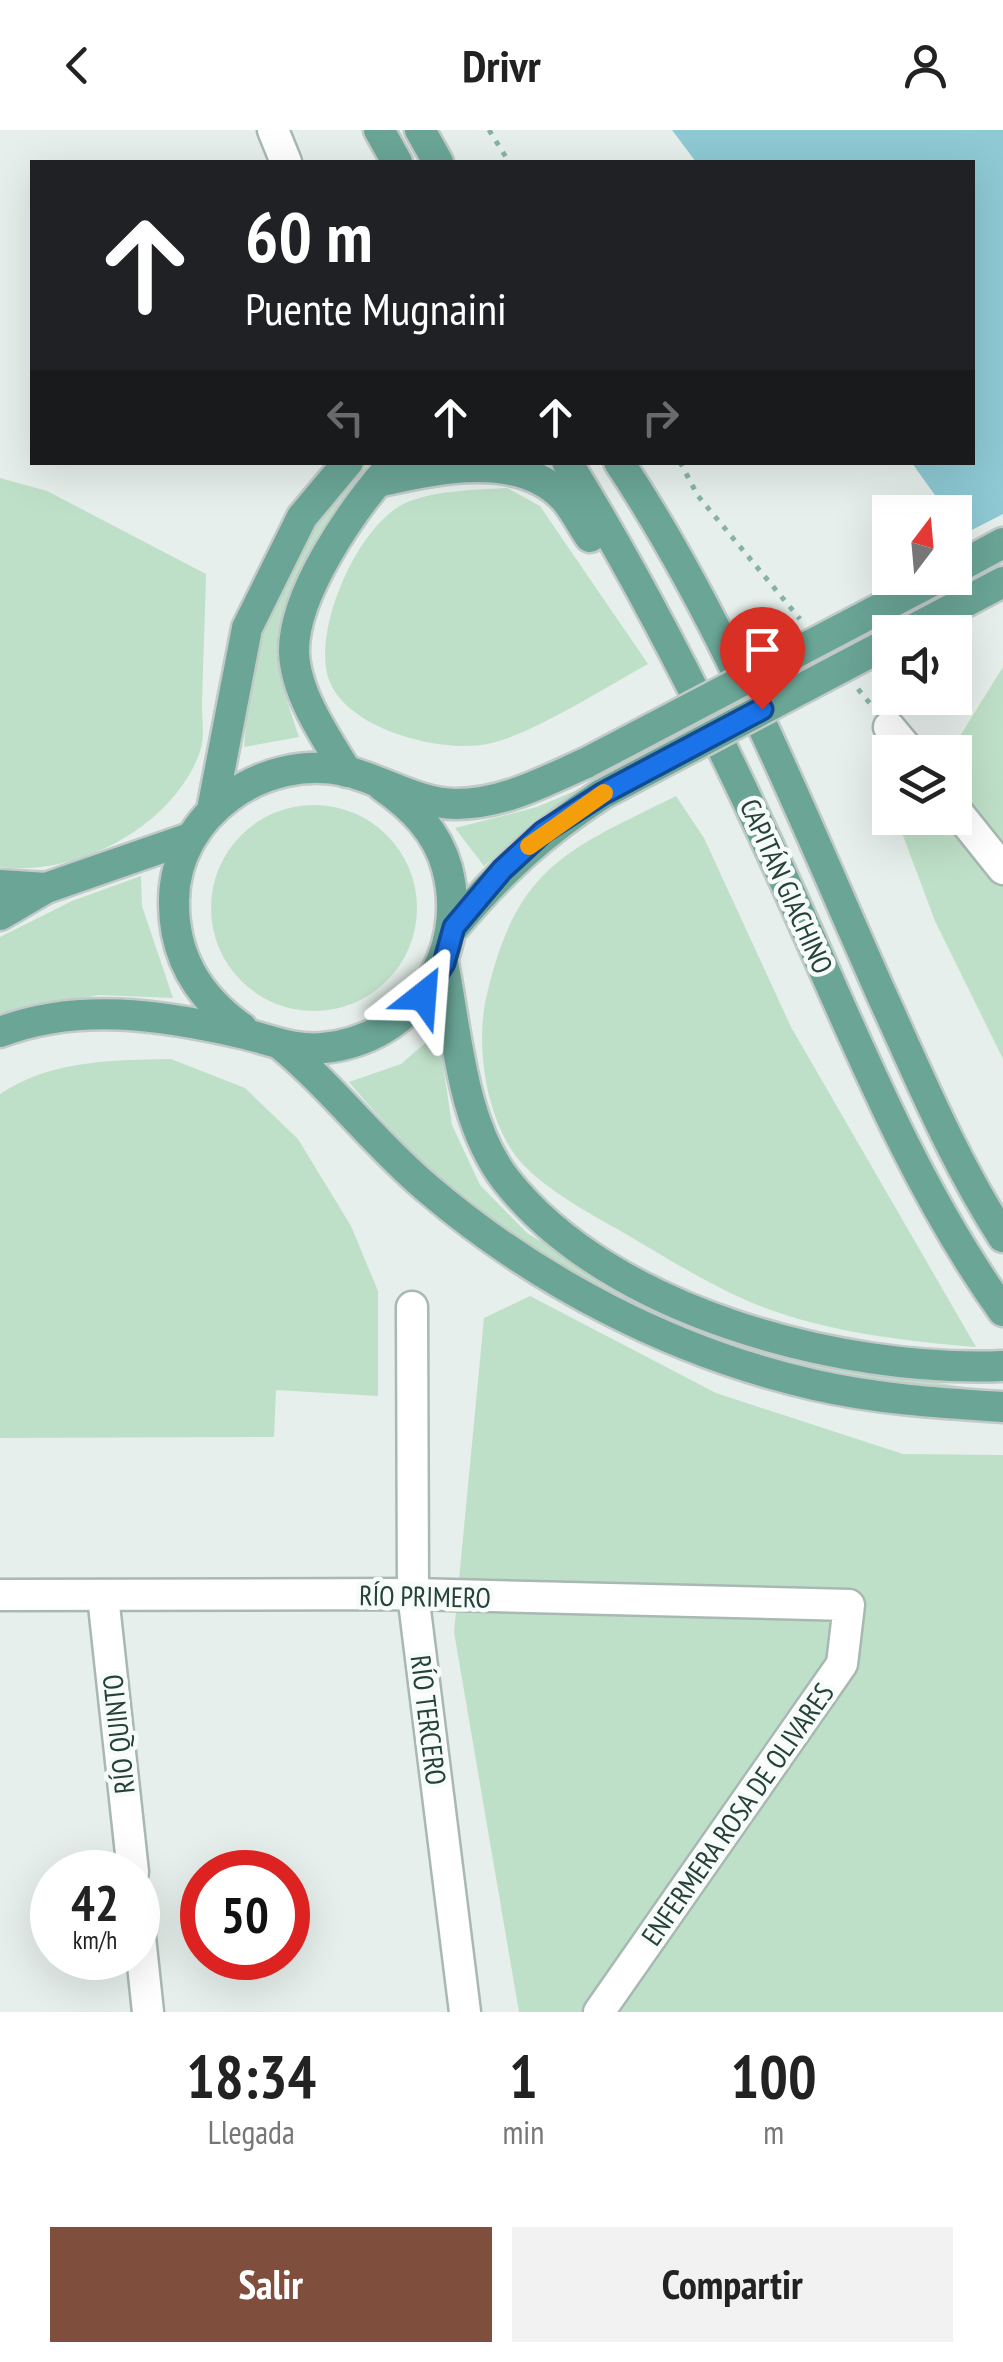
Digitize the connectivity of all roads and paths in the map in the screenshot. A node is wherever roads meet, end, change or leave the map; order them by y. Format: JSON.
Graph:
{"nodes":[{"id":1,"x":272,"y":130,"type":"edge"},
{"id":2,"x":379,"y":130,"type":"edge"},
{"id":3,"x":420,"y":130,"type":"edge"},
{"id":4,"x":490,"y":130,"type":"edge"},
{"id":5,"x":285,"y":160,"type":"edge"},
{"id":6,"x":396,"y":160,"type":"edge"},
{"id":7,"x":437,"y":160,"type":"edge"},
{"id":8,"x":508,"y":160,"type":"edge"},
{"id":9,"x":345,"y":465,"type":"edge"},
{"id":10,"x":569,"y":465,"type":"edge"},
{"id":11,"x":621,"y":465,"type":"edge"},
{"id":12,"x":682,"y":465,"type":"edge"},
{"id":13,"x":386,"y":472,"type":"edge"},
{"id":14,"x":1003,"y":543,"type":"edge"},
{"id":15,"x":972,"y":559,"type":"edge"},
{"id":16,"x":1003,"y":582,"type":"edge"},
{"id":17,"x":906,"y":595,"type":"edge"},
{"id":18,"x":940,"y":615,"type":"edge"},
{"id":19,"x":662,"y":631,"type":"junction"},
{"id":20,"x":812,"y":634,"type":"dead end"},
{"id":21,"x":872,"y":652,"type":"edge"},
{"id":22,"x":850,"y":680,"type":"dead end"},
{"id":23,"x":889,"y":726,"type":"joint"},
{"id":24,"x":896,"y":735,"type":"edge"},
{"id":25,"x":347,"y":772,"type":"junction"},
{"id":26,"x":382,"y":786,"type":"junction"},
{"id":27,"x":212,"y":810,"type":"junction"},
{"id":28,"x":972,"y":830,"type":"edge"},
{"id":29,"x":190,"y":838,"type":"junction"},
{"id":30,"x":1003,"y":869,"type":"edge"},
{"id":31,"x":0,"y":885,"type":"edge"},
{"id":32,"x":46,"y":888,"type":"junction"},
{"id":33,"x":0,"y":915,"type":"edge"},
{"id":34,"x":454,"y":927,"type":"junction"},
{"id":35,"x":444,"y":963,"type":"junction"},
{"id":36,"x":0,"y":1032,"type":"edge"},
{"id":37,"x":267,"y":1040,"type":"junction"},
{"id":38,"x":1003,"y":1238,"type":"edge"},
{"id":39,"x":412,"y":1307,"type":"dead end"},
{"id":40,"x":1003,"y":1311,"type":"edge"},
{"id":41,"x":1003,"y":1366,"type":"edge"},
{"id":42,"x":1003,"y":1408,"type":"edge"},
{"id":43,"x":413,"y":1594,"type":"junction"},
{"id":44,"x":0,"y":1595,"type":"edge"},
{"id":45,"x":103,"y":1596,"type":"junction"},
{"id":46,"x":849,"y":1605,"type":"joint"},
{"id":47,"x":130,"y":1850,"type":"edge"},
{"id":48,"x":145,"y":1980,"type":"edge"},
{"id":49,"x":148,"y":2012,"type":"edge"},
{"id":50,"x":465,"y":2012,"type":"edge"},
{"id":51,"x":599,"y":2012,"type":"edge"}],
"edges":[{"from":1,"to":5,"type":"street"},
{"from":2,"to":6,"type":"main road"},
{"from":3,"to":7,"type":"main road"},
{"from":4,"to":8,"type":"path"},
{"from":9,"to":27,"type":"main road"},
{"from":10,"to":19,"type":"main road","name":"CAPITÁN GIACHINO"},
{"from":11,"to":38,"type":"main road","name":"CAPITÁN GIACHINO"},
{"from":12,"to":20,"type":"path"},
{"from":13,"to":19,"type":"main road"},
{"from":13,"to":25,"type":"main road"},
{"from":14,"to":15,"type":"main road"},
{"from":16,"to":18,"type":"main road"},
{"from":17,"to":26,"type":"main road","bridge":true},
{"from":19,"to":40,"type":"main road","name":"CAPITÁN GIACHINO"},
{"from":21,"to":34,"type":"main road","bridge":true},
{"from":22,"to":23,"type":"path"},
{"from":23,"to":24,"type":"street"},
{"from":25,"to":26,"type":"main road"},
{"from":25,"to":27,"type":"main road"},
{"from":26,"to":34,"type":"main road"},
{"from":27,"to":29,"type":"main road"},
{"from":28,"to":30,"type":"street"},
{"from":29,"to":32,"type":"main road"},
{"from":29,"to":37,"type":"main road"},
{"from":31,"to":32,"type":"main road"},
{"from":32,"to":33,"type":"main road"},
{"from":34,"to":35,"type":"main road"},
{"from":35,"to":37,"type":"main road"},
{"from":35,"to":41,"type":"main road"},
{"from":36,"to":37,"type":"main road"},
{"from":37,"to":42,"type":"main road"},
{"from":39,"to":43,"type":"street","name":"RÍO TERCERO"},
{"from":43,"to":45,"type":"street","name":"RÍO PRIMERO"},
{"from":43,"to":46,"type":"street","name":"RÍO PRIMERO"},
{"from":43,"to":50,"type":"street","name":"RÍO TERCERO"},
{"from":44,"to":45,"type":"street","name":"RÍO PRIMERO"},
{"from":45,"to":47,"type":"street","name":"RÍO QUINTO"},
{"from":46,"to":51,"type":"street","name":"ENFERMERA ROSA DE OLIVARES"},
{"from":48,"to":49,"type":"street"}]}
